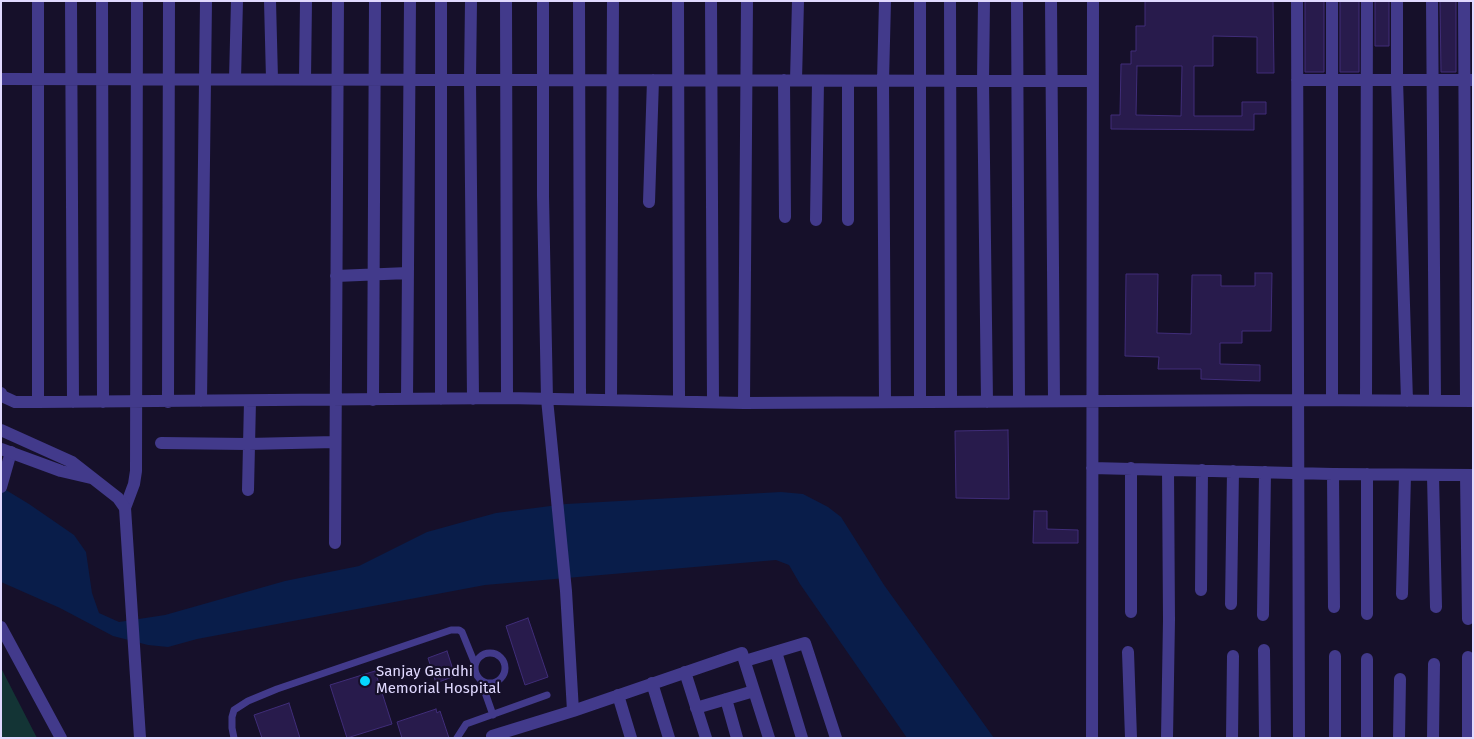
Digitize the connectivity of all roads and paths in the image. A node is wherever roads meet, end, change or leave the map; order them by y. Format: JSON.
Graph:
{"nodes":[{"id":1,"x":38,"y":1,"type":"edge"},
{"id":2,"x":71,"y":1,"type":"edge"},
{"id":3,"x":102,"y":1,"type":"edge"},
{"id":4,"x":137,"y":1,"type":"edge"},
{"id":5,"x":168,"y":1,"type":"edge"},
{"id":6,"x":206,"y":1,"type":"edge"},
{"id":7,"x":237,"y":1,"type":"edge"},
{"id":8,"x":270,"y":1,"type":"edge"},
{"id":9,"x":306,"y":1,"type":"edge"},
{"id":10,"x":338,"y":1,"type":"edge"},
{"id":11,"x":375,"y":1,"type":"edge"},
{"id":12,"x":410,"y":1,"type":"edge"},
{"id":13,"x":441,"y":1,"type":"edge"},
{"id":14,"x":471,"y":1,"type":"edge"},
{"id":15,"x":506,"y":1,"type":"edge"},
{"id":16,"x":543,"y":1,"type":"edge"},
{"id":17,"x":579,"y":1,"type":"edge"},
{"id":18,"x":613,"y":1,"type":"edge"},
{"id":19,"x":678,"y":1,"type":"edge"},
{"id":20,"x":711,"y":1,"type":"edge"},
{"id":21,"x":748,"y":1,"type":"edge"},
{"id":22,"x":798,"y":1,"type":"edge"},
{"id":23,"x":885,"y":1,"type":"edge"},
{"id":24,"x":920,"y":1,"type":"edge"},
{"id":25,"x":950,"y":1,"type":"edge"},
{"id":26,"x":984,"y":1,"type":"edge"},
{"id":27,"x":1017,"y":1,"type":"edge"},
{"id":28,"x":1050,"y":1,"type":"edge"},
{"id":29,"x":1093,"y":1,"type":"edge"},
{"id":30,"x":1297,"y":1,"type":"edge"},
{"id":31,"x":1332,"y":1,"type":"edge"},
{"id":32,"x":1367,"y":1,"type":"edge"},
{"id":33,"x":1398,"y":1,"type":"edge"},
{"id":34,"x":1432,"y":1,"type":"edge"},
{"id":35,"x":1464,"y":1,"type":"edge"},
{"id":36,"x":168,"y":78,"type":"junction"},
{"id":37,"x":1,"y":79,"type":"edge"},
{"id":38,"x":37,"y":79,"type":"junction"},
{"id":39,"x":71,"y":79,"type":"junction"},
{"id":40,"x":101,"y":79,"type":"junction"},
{"id":41,"x":137,"y":79,"type":"junction"},
{"id":42,"x":205,"y":79,"type":"junction"},
{"id":43,"x":235,"y":79,"type":"junction"},
{"id":44,"x":272,"y":79,"type":"junction"},
{"id":45,"x":306,"y":79,"type":"junction"},
{"id":46,"x":338,"y":79,"type":"junction"},
{"id":47,"x":375,"y":79,"type":"junction"},
{"id":48,"x":410,"y":80,"type":"junction"},
{"id":49,"x":441,"y":80,"type":"junction"},
{"id":50,"x":470,"y":80,"type":"junction"},
{"id":51,"x":506,"y":80,"type":"junction"},
{"id":52,"x":542,"y":80,"type":"junction"},
{"id":53,"x":579,"y":80,"type":"junction"},
{"id":54,"x":612,"y":80,"type":"junction"},
{"id":55,"x":653,"y":80,"type":"junction"},
{"id":56,"x":678,"y":80,"type":"junction"},
{"id":57,"x":711,"y":80,"type":"junction"},
{"id":58,"x":747,"y":80,"type":"junction"},
{"id":59,"x":790,"y":80,"type":"junction"},
{"id":60,"x":1297,"y":80,"type":"junction"},
{"id":61,"x":1332,"y":80,"type":"junction"},
{"id":62,"x":1367,"y":80,"type":"junction"},
{"id":63,"x":1397,"y":80,"type":"junction"},
{"id":64,"x":1431,"y":80,"type":"junction"},
{"id":65,"x":1468,"y":80,"type":"edge"},
{"id":66,"x":818,"y":81,"type":"junction"},
{"id":67,"x":848,"y":81,"type":"junction"},
{"id":68,"x":883,"y":81,"type":"junction"},
{"id":69,"x":919,"y":81,"type":"junction"},
{"id":70,"x":950,"y":81,"type":"junction"},
{"id":71,"x":983,"y":81,"type":"junction"},
{"id":72,"x":1016,"y":81,"type":"junction"},
{"id":73,"x":1050,"y":81,"type":"junction"},
{"id":74,"x":1092,"y":81,"type":"junction"},
{"id":75,"x":649,"y":202,"type":"dead end"},
{"id":76,"x":785,"y":217,"type":"dead end"},
{"id":77,"x":816,"y":220,"type":"dead end"},
{"id":78,"x":848,"y":220,"type":"dead end"},
{"id":79,"x":408,"y":273,"type":"junction"},
{"id":80,"x":374,"y":274,"type":"junction"},
{"id":81,"x":336,"y":276,"type":"junction"},
{"id":82,"x":1,"y":394,"type":"edge"},
{"id":83,"x":507,"y":398,"type":"junction"},
{"id":84,"x":407,"y":399,"type":"junction"},
{"id":85,"x":441,"y":399,"type":"junction"},
{"id":86,"x":473,"y":399,"type":"junction"},
{"id":87,"x":547,"y":399,"type":"junction"},
{"id":88,"x":580,"y":399,"type":"junction"},
{"id":89,"x":335,"y":400,"type":"junction"},
{"id":90,"x":373,"y":400,"type":"junction"},
{"id":91,"x":611,"y":400,"type":"junction"},
{"id":92,"x":1093,"y":400,"type":"junction"},
{"id":93,"x":1297,"y":400,"type":"junction"},
{"id":94,"x":1332,"y":400,"type":"junction"},
{"id":95,"x":1366,"y":400,"type":"junction"},
{"id":96,"x":1407,"y":400,"type":"junction"},
{"id":97,"x":136,"y":401,"type":"junction"},
{"id":98,"x":201,"y":401,"type":"junction"},
{"id":99,"x":250,"y":401,"type":"junction"},
{"id":100,"x":679,"y":401,"type":"junction"},
{"id":101,"x":1019,"y":401,"type":"junction"},
{"id":102,"x":1054,"y":401,"type":"junction"},
{"id":103,"x":1435,"y":401,"type":"junction"},
{"id":104,"x":1469,"y":401,"type":"edge"},
{"id":105,"x":38,"y":402,"type":"junction"},
{"id":106,"x":73,"y":402,"type":"junction"},
{"id":107,"x":103,"y":402,"type":"junction"},
{"id":108,"x":168,"y":402,"type":"junction"},
{"id":109,"x":713,"y":402,"type":"junction"},
{"id":110,"x":885,"y":402,"type":"junction"},
{"id":111,"x":920,"y":402,"type":"junction"},
{"id":112,"x":951,"y":402,"type":"junction"},
{"id":113,"x":987,"y":402,"type":"junction"},
{"id":114,"x":744,"y":403,"type":"junction"},
{"id":115,"x":1,"y":430,"type":"edge"},
{"id":116,"x":335,"y":442,"type":"junction"},
{"id":117,"x":161,"y":443,"type":"dead end"},
{"id":118,"x":248,"y":444,"type":"junction"},
{"id":119,"x":6,"y":450,"type":"edge"},
{"id":120,"x":1092,"y":468,"type":"junction"},
{"id":121,"x":1131,"y":468,"type":"junction"},
{"id":122,"x":1168,"y":470,"type":"junction"},
{"id":123,"x":1202,"y":470,"type":"junction"},
{"id":124,"x":1232,"y":471,"type":"junction"},
{"id":125,"x":1265,"y":472,"type":"junction"},
{"id":126,"x":1299,"y":473,"type":"junction"},
{"id":127,"x":1333,"y":474,"type":"junction"},
{"id":128,"x":1367,"y":474,"type":"junction"},
{"id":129,"x":1405,"y":475,"type":"junction"},
{"id":130,"x":1469,"y":475,"type":"edge"},
{"id":131,"x":1433,"y":476,"type":"junction"},
{"id":132,"x":96,"y":480,"type":"junction"},
{"id":133,"x":2,"y":483,"type":"edge"},
{"id":134,"x":248,"y":490,"type":"dead end"},
{"id":135,"x":125,"y":508,"type":"junction"},
{"id":136,"x":335,"y":543,"type":"dead end"},
{"id":137,"x":1201,"y":590,"type":"dead end"},
{"id":138,"x":1402,"y":594,"type":"dead end"},
{"id":139,"x":1231,"y":604,"type":"dead end"},
{"id":140,"x":1334,"y":607,"type":"dead end"},
{"id":141,"x":1436,"y":607,"type":"dead end"},
{"id":142,"x":1131,"y":612,"type":"dead end"},
{"id":143,"x":1367,"y":614,"type":"dead end"},
{"id":144,"x":1263,"y":615,"type":"dead end"},
{"id":145,"x":1468,"y":618,"type":"dead end"},
{"id":146,"x":1,"y":627,"type":"edge"},
{"id":147,"x":1264,"y":650,"type":"dead end"},
{"id":148,"x":776,"y":652,"type":"junction"},
{"id":149,"x":1128,"y":652,"type":"dead end"},
{"id":150,"x":1233,"y":656,"type":"dead end"},
{"id":151,"x":1335,"y":656,"type":"dead end"},
{"id":152,"x":1468,"y":658,"type":"dead end"},
{"id":153,"x":1368,"y":659,"type":"dead end"},
{"id":154,"x":745,"y":661,"type":"junction"},
{"id":155,"x":475,"y":664,"type":"junction"},
{"id":156,"x":1434,"y":664,"type":"dead end"},
{"id":157,"x":685,"y":672,"type":"junction"},
{"id":158,"x":1400,"y":679,"type":"dead end"},
{"id":159,"x":481,"y":681,"type":"junction"},
{"id":160,"x":652,"y":683,"type":"junction"},
{"id":161,"x":754,"y":691,"type":"junction"},
{"id":162,"x":547,"y":695,"type":"dead end"},
{"id":163,"x":618,"y":695,"type":"junction"},
{"id":164,"x":726,"y":699,"type":"junction"},
{"id":165,"x":696,"y":708,"type":"junction"},
{"id":166,"x":573,"y":711,"type":"junction"},
{"id":167,"x":493,"y":715,"type":"junction"},
{"id":168,"x":61,"y":738,"type":"edge"},
{"id":169,"x":140,"y":738,"type":"edge"},
{"id":170,"x":234,"y":738,"type":"edge"},
{"id":171,"x":457,"y":738,"type":"edge"},
{"id":172,"x":492,"y":738,"type":"edge"},
{"id":173,"x":632,"y":738,"type":"edge"},
{"id":174,"x":670,"y":738,"type":"edge"},
{"id":175,"x":706,"y":738,"type":"edge"},
{"id":176,"x":738,"y":738,"type":"edge"},
{"id":177,"x":769,"y":738,"type":"edge"},
{"id":178,"x":802,"y":738,"type":"edge"},
{"id":179,"x":836,"y":738,"type":"edge"},
{"id":180,"x":1092,"y":738,"type":"edge"},
{"id":181,"x":1131,"y":738,"type":"edge"},
{"id":182,"x":1167,"y":738,"type":"edge"},
{"id":183,"x":1232,"y":738,"type":"edge"},
{"id":184,"x":1265,"y":738,"type":"edge"},
{"id":185,"x":1298,"y":738,"type":"edge"},
{"id":186,"x":1335,"y":738,"type":"edge"},
{"id":187,"x":1367,"y":738,"type":"edge"},
{"id":188,"x":1399,"y":738,"type":"edge"},
{"id":189,"x":1433,"y":738,"type":"edge"},
{"id":190,"x":1468,"y":738,"type":"edge"}],
"edges":[{"from":1,"to":38,"type":"street"},
{"from":2,"to":39,"type":"street"},
{"from":3,"to":40,"type":"street"},
{"from":4,"to":41,"type":"street"},
{"from":5,"to":36,"type":"street"},
{"from":6,"to":42,"type":"street"},
{"from":7,"to":43,"type":"street"},
{"from":8,"to":44,"type":"street"},
{"from":9,"to":45,"type":"street"},
{"from":10,"to":46,"type":"street"},
{"from":11,"to":47,"type":"street"},
{"from":12,"to":48,"type":"street"},
{"from":13,"to":49,"type":"street"},
{"from":14,"to":50,"type":"street"},
{"from":15,"to":51,"type":"street"},
{"from":16,"to":52,"type":"street"},
{"from":17,"to":53,"type":"street"},
{"from":18,"to":54,"type":"street"},
{"from":19,"to":56,"type":"street"},
{"from":20,"to":57,"type":"street"},
{"from":21,"to":58,"type":"street"},
{"from":22,"to":59,"type":"street"},
{"from":23,"to":68,"type":"street"},
{"from":24,"to":69,"type":"street"},
{"from":25,"to":70,"type":"street"},
{"from":26,"to":71,"type":"street"},
{"from":27,"to":72,"type":"street"},
{"from":28,"to":73,"type":"street"},
{"from":29,"to":74,"type":"street"},
{"from":30,"to":60,"type":"street"},
{"from":31,"to":61,"type":"street"},
{"from":32,"to":62,"type":"street"},
{"from":33,"to":63,"type":"street"},
{"from":34,"to":64,"type":"street"},
{"from":35,"to":65,"type":"street"},
{"from":36,"to":41,"type":"street"},
{"from":36,"to":42,"type":"street"},
{"from":36,"to":108,"type":"street"},
{"from":37,"to":38,"type":"street"},
{"from":38,"to":39,"type":"street"},
{"from":38,"to":105,"type":"street"},
{"from":39,"to":40,"type":"street"},
{"from":39,"to":106,"type":"street"},
{"from":40,"to":41,"type":"street"},
{"from":40,"to":107,"type":"street"},
{"from":41,"to":97,"type":"street"},
{"from":42,"to":43,"type":"street"},
{"from":42,"to":98,"type":"street"},
{"from":43,"to":44,"type":"street"},
{"from":44,"to":45,"type":"street"},
{"from":45,"to":46,"type":"street"},
{"from":46,"to":47,"type":"street"},
{"from":46,"to":81,"type":"street"},
{"from":47,"to":48,"type":"street"},
{"from":47,"to":80,"type":"street"},
{"from":48,"to":49,"type":"street"},
{"from":48,"to":79,"type":"street"},
{"from":49,"to":50,"type":"street"},
{"from":49,"to":85,"type":"street"},
{"from":50,"to":51,"type":"street"},
{"from":50,"to":86,"type":"street"},
{"from":51,"to":52,"type":"street"},
{"from":51,"to":83,"type":"street"},
{"from":52,"to":53,"type":"street"},
{"from":52,"to":87,"type":"street"},
{"from":53,"to":54,"type":"street"},
{"from":53,"to":88,"type":"street"},
{"from":54,"to":55,"type":"street"},
{"from":54,"to":91,"type":"street"},
{"from":55,"to":56,"type":"street"},
{"from":55,"to":75,"type":"street"},
{"from":56,"to":57,"type":"street"},
{"from":56,"to":100,"type":"street"},
{"from":57,"to":58,"type":"street"},
{"from":57,"to":109,"type":"street"},
{"from":58,"to":59,"type":"street"},
{"from":58,"to":114,"type":"street"},
{"from":59,"to":66,"type":"street"},
{"from":59,"to":76,"type":"street"},
{"from":60,"to":61,"type":"street"},
{"from":60,"to":93,"type":"street"},
{"from":61,"to":62,"type":"street"},
{"from":61,"to":94,"type":"street"},
{"from":62,"to":63,"type":"street"},
{"from":62,"to":95,"type":"street"},
{"from":63,"to":64,"type":"street"},
{"from":63,"to":96,"type":"street"},
{"from":64,"to":65,"type":"street"},
{"from":64,"to":103,"type":"street"},
{"from":65,"to":104,"type":"street"},
{"from":66,"to":67,"type":"street"},
{"from":66,"to":77,"type":"street"},
{"from":67,"to":68,"type":"street"},
{"from":67,"to":78,"type":"street"},
{"from":68,"to":69,"type":"street"},
{"from":68,"to":110,"type":"street"},
{"from":69,"to":70,"type":"street"},
{"from":69,"to":111,"type":"street"},
{"from":70,"to":71,"type":"street"},
{"from":70,"to":112,"type":"street"},
{"from":71,"to":72,"type":"street"},
{"from":71,"to":113,"type":"street"},
{"from":72,"to":73,"type":"street"},
{"from":72,"to":101,"type":"street"},
{"from":73,"to":74,"type":"street"},
{"from":73,"to":102,"type":"street"},
{"from":74,"to":92,"type":"street"},
{"from":79,"to":80,"type":"street"},
{"from":79,"to":84,"type":"street"},
{"from":80,"to":81,"type":"street"},
{"from":80,"to":90,"type":"street"},
{"from":81,"to":89,"type":"street"},
{"from":82,"to":105,"type":"street"},
{"from":83,"to":86,"type":"street"},
{"from":83,"to":87,"type":"street"},
{"from":84,"to":85,"type":"street"},
{"from":84,"to":90,"type":"street"},
{"from":85,"to":86,"type":"street"},
{"from":87,"to":88,"type":"street"},
{"from":87,"to":166,"type":"street"},
{"from":88,"to":91,"type":"street"},
{"from":89,"to":90,"type":"street"},
{"from":89,"to":99,"type":"street"},
{"from":89,"to":116,"type":"street"},
{"from":91,"to":100,"type":"street"},
{"from":92,"to":93,"type":"street"},
{"from":92,"to":102,"type":"street"},
{"from":92,"to":120,"type":"street"},
{"from":93,"to":94,"type":"street"},
{"from":93,"to":126,"type":"street"},
{"from":94,"to":95,"type":"street"},
{"from":95,"to":96,"type":"street"},
{"from":96,"to":103,"type":"street"},
{"from":97,"to":107,"type":"street"},
{"from":97,"to":108,"type":"street"},
{"from":97,"to":135,"type":"street"},
{"from":98,"to":99,"type":"street"},
{"from":98,"to":108,"type":"street"},
{"from":99,"to":118,"type":"street"},
{"from":100,"to":109,"type":"street"},
{"from":101,"to":102,"type":"street"},
{"from":101,"to":113,"type":"street"},
{"from":103,"to":104,"type":"street"},
{"from":105,"to":106,"type":"street"},
{"from":106,"to":107,"type":"street"},
{"from":109,"to":114,"type":"street"},
{"from":110,"to":111,"type":"street"},
{"from":110,"to":114,"type":"street"},
{"from":111,"to":112,"type":"street"},
{"from":112,"to":113,"type":"street"},
{"from":115,"to":132,"type":"street"},
{"from":116,"to":118,"type":"street"},
{"from":116,"to":136,"type":"street"},
{"from":117,"to":118,"type":"street"},
{"from":118,"to":134,"type":"street"},
{"from":119,"to":132,"type":"street"},
{"from":119,"to":133,"type":"street"},
{"from":120,"to":121,"type":"street"},
{"from":120,"to":180,"type":"street"},
{"from":121,"to":122,"type":"street"},
{"from":121,"to":142,"type":"street"},
{"from":122,"to":123,"type":"street"},
{"from":122,"to":182,"type":"street"},
{"from":123,"to":124,"type":"street"},
{"from":123,"to":137,"type":"street"},
{"from":124,"to":125,"type":"street"},
{"from":124,"to":139,"type":"street"},
{"from":125,"to":126,"type":"street"},
{"from":125,"to":144,"type":"street"},
{"from":126,"to":127,"type":"street"},
{"from":126,"to":185,"type":"street"},
{"from":127,"to":128,"type":"street"},
{"from":127,"to":140,"type":"street"},
{"from":128,"to":129,"type":"street"},
{"from":128,"to":143,"type":"street"},
{"from":129,"to":131,"type":"street"},
{"from":129,"to":138,"type":"street"},
{"from":130,"to":131,"type":"street"},
{"from":130,"to":145,"type":"street"},
{"from":131,"to":141,"type":"street"},
{"from":132,"to":135,"type":"street"},
{"from":135,"to":169,"type":"street"},
{"from":146,"to":168,"type":"street"},
{"from":147,"to":184,"type":"street"},
{"from":148,"to":154,"type":"street"},
{"from":148,"to":178,"type":"street"},
{"from":148,"to":179,"type":"street"},
{"from":149,"to":181,"type":"street"},
{"from":150,"to":183,"type":"street"},
{"from":151,"to":186,"type":"street"},
{"from":152,"to":190,"type":"street"},
{"from":153,"to":187,"type":"street"},
{"from":154,"to":157,"type":"street"},
{"from":154,"to":161,"type":"street"},
{"from":155,"to":159,"type":"lane"},
{"from":155,"to":159,"type":"lane"},
{"from":155,"to":170,"type":"lane"},
{"from":156,"to":189,"type":"street"},
{"from":157,"to":160,"type":"street"},
{"from":157,"to":165,"type":"street"},
{"from":158,"to":188,"type":"street"},
{"from":159,"to":167,"type":"lane"},
{"from":160,"to":163,"type":"street"},
{"from":160,"to":174,"type":"street"},
{"from":161,"to":164,"type":"street"},
{"from":161,"to":177,"type":"street"},
{"from":162,"to":167,"type":"lane"},
{"from":163,"to":166,"type":"street"},
{"from":163,"to":173,"type":"street"},
{"from":164,"to":165,"type":"street"},
{"from":164,"to":176,"type":"street"},
{"from":165,"to":175,"type":"street"},
{"from":166,"to":172,"type":"street"},
{"from":167,"to":171,"type":"lane"}]}
